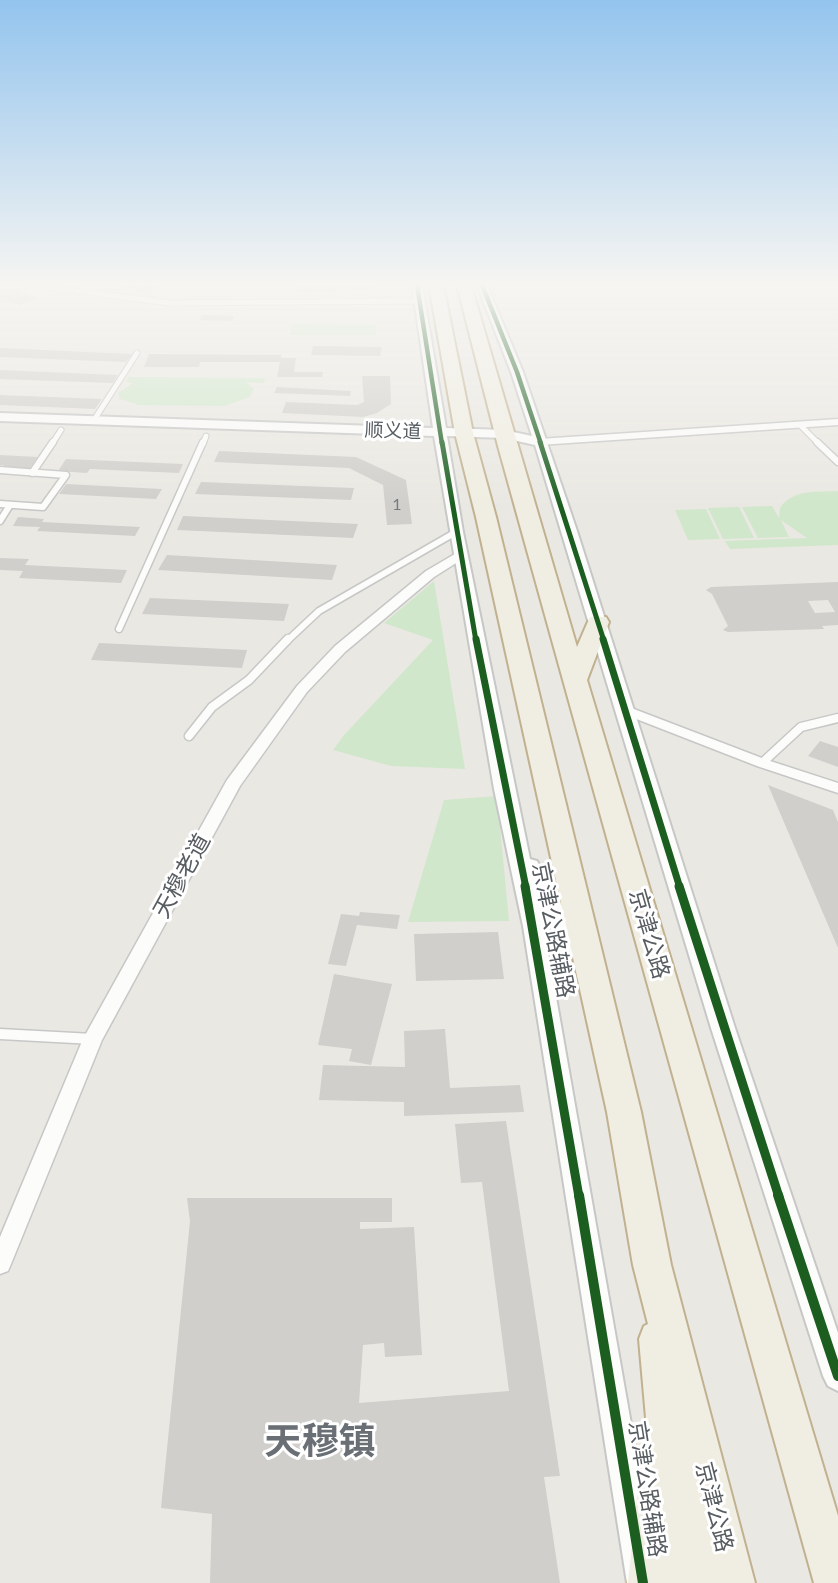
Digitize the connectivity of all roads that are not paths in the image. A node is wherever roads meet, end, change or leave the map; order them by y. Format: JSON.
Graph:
{"nodes":[{"id":1,"x":134,"y":359,"type":"edge"},
{"id":2,"x":428,"y":359,"type":"edge"},
{"id":3,"x":450,"y":359,"type":"edge"},
{"id":4,"x":484,"y":359,"type":"edge"},
{"id":5,"x":512,"y":359,"type":"edge"},
{"id":6,"x":0,"y":417,"type":"edge"},
{"id":7,"x":838,"y":422,"type":"edge"},
{"id":8,"x":97,"y":424,"type":"junction"},
{"id":9,"x":800,"y":425,"type":"junction"},
{"id":10,"x":0,"y":428,"type":"edge"},
{"id":11,"x":61,"y":430,"type":"junction"},
{"id":12,"x":206,"y":436,"type":"junction"},
{"id":13,"x":440,"y":439,"type":"junction"},
{"id":14,"x":465,"y":439,"type":"junction"},
{"id":15,"x":505,"y":440,"type":"junction"},
{"id":16,"x":539,"y":442,"type":"junction"},
{"id":17,"x":838,"y":461,"type":"edge"},
{"id":18,"x":0,"y":470,"type":"edge"},
{"id":19,"x":32,"y":472,"type":"junction"},
{"id":20,"x":0,"y":504,"type":"edge"},
{"id":21,"x":10,"y":505,"type":"junction"},
{"id":22,"x":0,"y":520,"type":"edge"},
{"id":23,"x":458,"y":543,"type":"junction"},
{"id":24,"x":598,"y":622,"type":"junction"},
{"id":25,"x":119,"y":629,"type":"dead end"},
{"id":26,"x":575,"y":680,"type":"junction"},
{"id":27,"x":626,"y":710,"type":"junction"},
{"id":28,"x":838,"y":718,"type":"edge"},
{"id":29,"x":189,"y":736,"type":"dead end"},
{"id":30,"x":762,"y":763,"type":"junction"},
{"id":31,"x":838,"y":788,"type":"edge"},
{"id":32,"x":513,"y":826,"type":"junction"},
{"id":33,"x":587,"y":961,"type":"junction"},
{"id":34,"x":0,"y":1034,"type":"edge"},
{"id":35,"x":93,"y":1039,"type":"junction"},
{"id":36,"x":0,"y":1264,"type":"edge"},
{"id":37,"x":652,"y":1265,"type":"junction"},
{"id":38,"x":838,"y":1376,"type":"edge"},
{"id":39,"x":665,"y":1424,"type":"junction"},
{"id":40,"x":643,"y":1583,"type":"edge"},
{"id":41,"x":650,"y":1583,"type":"edge"},
{"id":42,"x":690,"y":1583,"type":"edge"},
{"id":43,"x":733,"y":1583,"type":"edge"},
{"id":44,"x":836,"y":1583,"type":"edge"}],
"edges":[{"from":1,"to":8,"type":"lane"},
{"from":2,"to":13,"type":"street","name":"京津公路辅路"},
{"from":3,"to":14,"type":"highway","name":"京津公路"},
{"from":4,"to":15,"type":"highway","name":"京津公路"},
{"from":5,"to":16,"type":"street"},
{"from":6,"to":8,"type":"street","name":"顺义道"},
{"from":7,"to":9,"type":"street"},
{"from":8,"to":11,"type":"street","name":"顺义道"},
{"from":8,"to":12,"type":"street","name":"顺义道"},
{"from":8,"to":13,"type":"street","name":"顺义道"},
{"from":9,"to":16,"type":"street"},
{"from":9,"to":17,"type":"lane"},
{"from":10,"to":11,"type":"street","name":"顺义道"},
{"from":11,"to":19,"type":"lane"},
{"from":12,"to":13,"type":"street","name":"顺义道"},
{"from":12,"to":25,"type":"lane"},
{"from":13,"to":14,"type":"street","name":"顺义道"},
{"from":13,"to":23,"type":"street","name":"京津公路辅路"},
{"from":14,"to":15,"type":"street","name":"顺义道"},
{"from":14,"to":33,"type":"highway","name":"京津公路"},
{"from":15,"to":16,"type":"street","name":"顺义道"},
{"from":15,"to":26,"type":"highway","name":"京津公路"},
{"from":16,"to":24,"type":"street"},
{"from":18,"to":19,"type":"lane"},
{"from":19,"to":21,"type":"lane"},
{"from":20,"to":21,"type":"lane"},
{"from":21,"to":22,"type":"lane"},
{"from":23,"to":29,"type":"lane"},
{"from":23,"to":32,"type":"street","name":"京津公路辅路"},
{"from":23,"to":35,"type":"street","name":"天穆老道"},
{"from":24,"to":26,"type":"highway"},
{"from":24,"to":27,"type":"street"},
{"from":26,"to":44,"type":"highway","name":"京津公路"},
{"from":27,"to":30,"type":"street"},
{"from":27,"to":38,"type":"street"},
{"from":28,"to":30,"type":"lane"},
{"from":30,"to":31,"type":"street"},
{"from":32,"to":33,"type":"street"},
{"from":32,"to":40,"type":"street","name":"京津公路辅路"},
{"from":33,"to":37,"type":"highway","name":"京津公路"},
{"from":34,"to":35,"type":"lane"},
{"from":35,"to":36,"type":"street","name":"天穆老道"},
{"from":37,"to":39,"type":"highway"},
{"from":37,"to":43,"type":"highway","name":"京津公路"},
{"from":39,"to":41,"type":"highway"},
{"from":39,"to":42,"type":"highway"}]}
